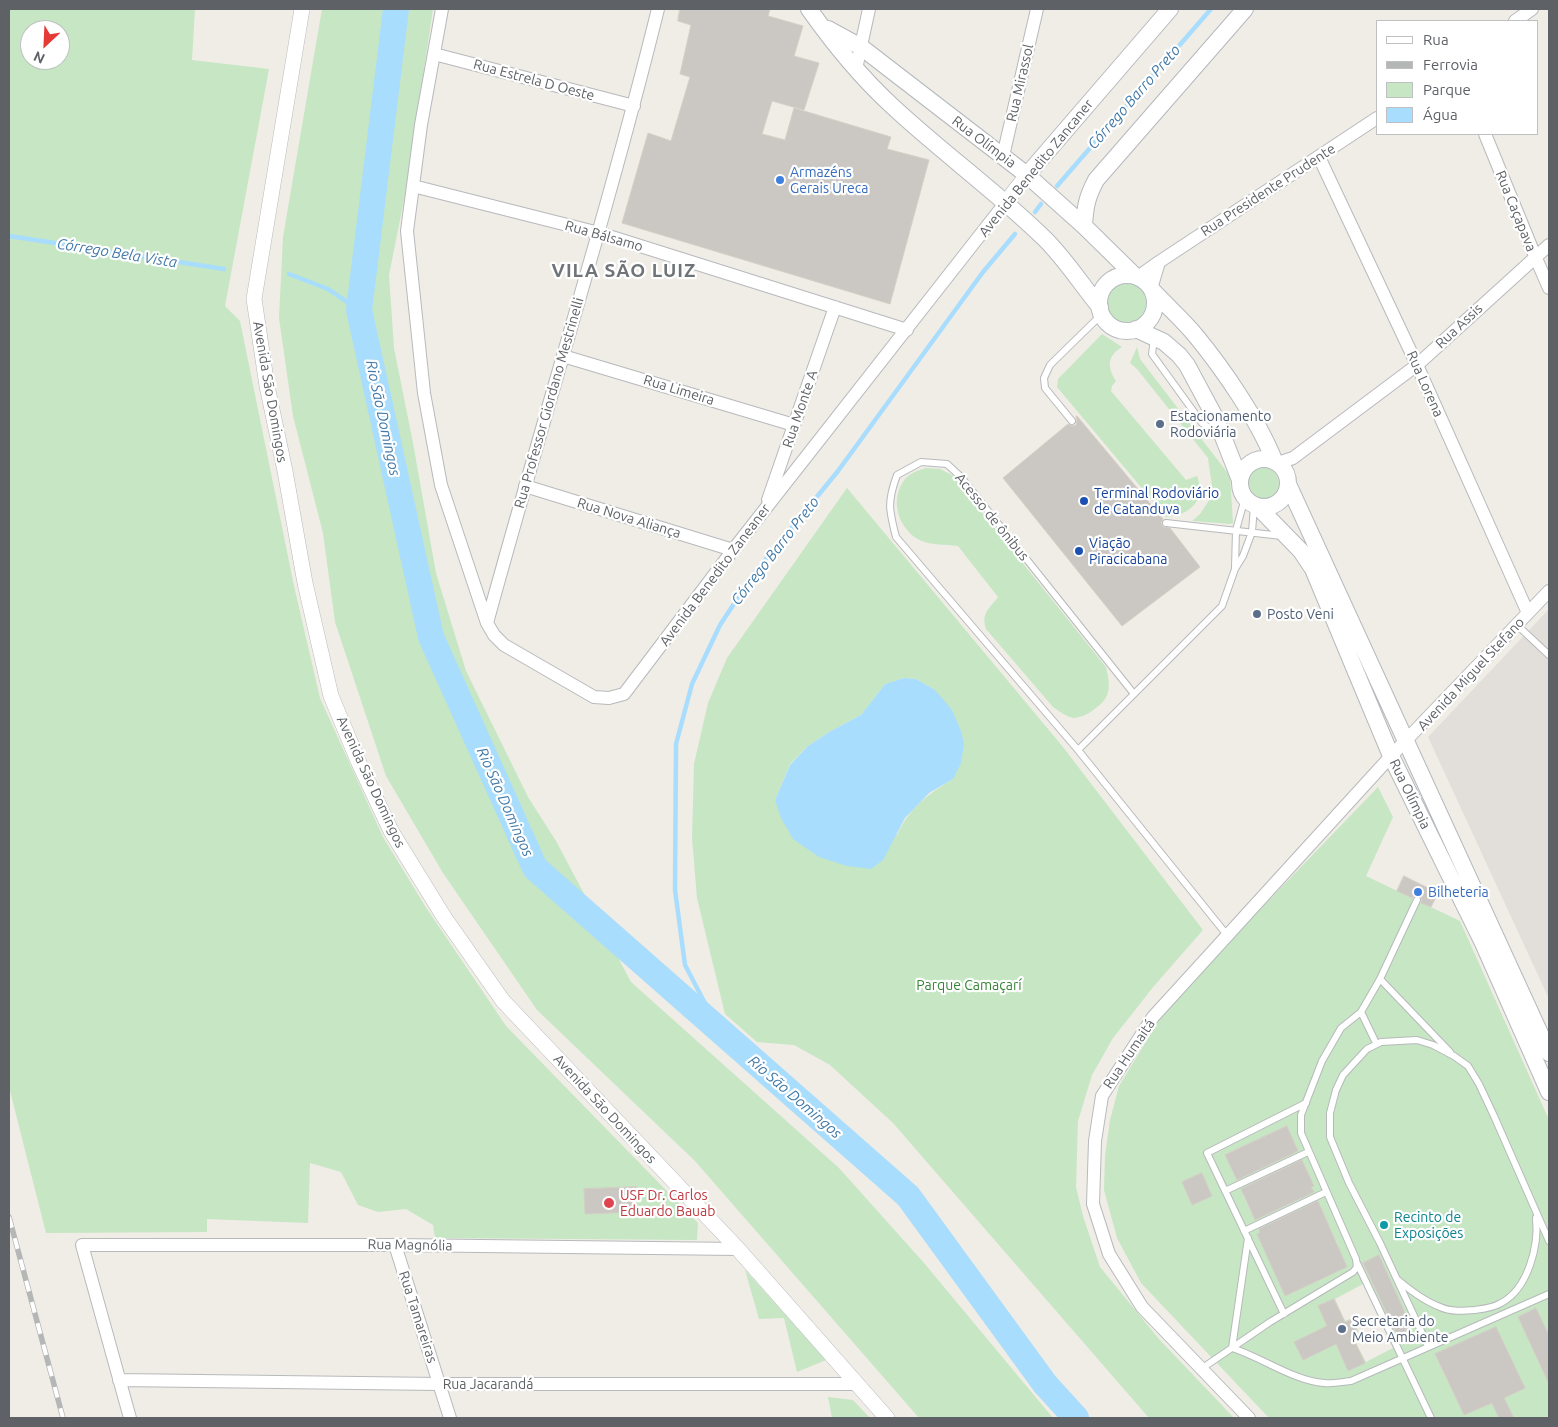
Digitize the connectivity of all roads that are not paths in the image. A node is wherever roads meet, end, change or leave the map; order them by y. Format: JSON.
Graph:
{"nodes":[{"id":1,"x":302,"y":9,"type":"edge"},
{"id":2,"x":442,"y":9,"type":"edge"},
{"id":3,"x":658,"y":9,"type":"edge"},
{"id":4,"x":809,"y":9,"type":"edge"},
{"id":5,"x":869,"y":9,"type":"edge"},
{"id":6,"x":1037,"y":9,"type":"edge"},
{"id":7,"x":1170,"y":9,"type":"edge"},
{"id":8,"x":1245,"y":9,"type":"edge"},
{"id":9,"x":1532,"y":9,"type":"edge"},
{"id":10,"x":1516,"y":20,"type":"edge"},
{"id":11,"x":820,"y":24,"type":"junction"},
{"id":12,"x":861,"y":47,"type":"junction"},
{"id":13,"x":434,"y":54,"type":"junction"},
{"id":14,"x":856,"y":69,"type":"junction"},
{"id":15,"x":634,"y":106,"type":"junction"},
{"id":16,"x":1376,"y":119,"type":"edge"},
{"id":17,"x":1485,"y":135,"type":"edge"},
{"id":18,"x":1003,"y":156,"type":"junction"},
{"id":19,"x":1319,"y":156,"type":"junction"},
{"id":20,"x":1027,"y":175,"type":"junction"},
{"id":21,"x":413,"y":186,"type":"junction"},
{"id":22,"x":1006,"y":202,"type":"junction"},
{"id":23,"x":1084,"y":226,"type":"junction"},
{"id":24,"x":599,"y":233,"type":"junction"},
{"id":25,"x":1549,"y":245,"type":"edge"},
{"id":26,"x":1535,"y":256,"type":"junction"},
{"id":27,"x":1159,"y":262,"type":"junction"},
{"id":28,"x":1136,"y":277,"type":"junction"},
{"id":29,"x":1549,"y":288,"type":"edge"},
{"id":30,"x":1152,"y":290,"type":"junction"},
{"id":31,"x":835,"y":307,"type":"junction"},
{"id":32,"x":1101,"y":311,"type":"junction"},
{"id":33,"x":1136,"y":329,"type":"junction"},
{"id":34,"x":907,"y":330,"type":"junction"},
{"id":35,"x":1154,"y":337,"type":"junction"},
{"id":36,"x":563,"y":356,"type":"junction"},
{"id":37,"x":1417,"y":365,"type":"junction"},
{"id":38,"x":1072,"y":421,"type":"dead end"},
{"id":39,"x":794,"y":425,"type":"junction"},
{"id":40,"x":1224,"y":438,"type":"junction"},
{"id":41,"x":1284,"y":467,"type":"junction"},
{"id":42,"x":1240,"y":480,"type":"junction"},
{"id":43,"x":525,"y":486,"type":"junction"},
{"id":44,"x":1252,"y":503,"type":"junction"},
{"id":45,"x":764,"y":510,"type":"junction"},
{"id":46,"x":1166,"y":523,"type":"dead end"},
{"id":47,"x":1236,"y":530,"type":"junction"},
{"id":48,"x":1252,"y":532,"type":"junction"},
{"id":49,"x":1287,"y":536,"type":"junction"},
{"id":50,"x":733,"y":550,"type":"junction"},
{"id":51,"x":1235,"y":569,"type":"junction"},
{"id":52,"x":1549,"y":591,"type":"edge"},
{"id":53,"x":1528,"y":613,"type":"junction"},
{"id":54,"x":487,"y":623,"type":"junction"},
{"id":55,"x":1517,"y":625,"type":"junction"},
{"id":56,"x":1549,"y":655,"type":"edge"},
{"id":57,"x":1134,"y":694,"type":"junction"},
{"id":58,"x":1406,"y":742,"type":"junction"},
{"id":59,"x":1078,"y":750,"type":"junction"},
{"id":60,"x":1391,"y":756,"type":"junction"},
{"id":61,"x":1417,"y":900,"type":"dead end"},
{"id":62,"x":1227,"y":935,"type":"junction"},
{"id":63,"x":1380,"y":978,"type":"junction"},
{"id":64,"x":1361,"y":1012,"type":"junction"},
{"id":65,"x":1376,"y":1043,"type":"junction"},
{"id":66,"x":1549,"y":1054,"type":"edge"},
{"id":67,"x":1454,"y":1056,"type":"junction"},
{"id":68,"x":1549,"y":1092,"type":"edge"},
{"id":69,"x":1306,"y":1103,"type":"junction"},
{"id":70,"x":1308,"y":1152,"type":"junction"},
{"id":71,"x":1225,"y":1191,"type":"junction"},
{"id":72,"x":1326,"y":1192,"type":"junction"},
{"id":73,"x":1536,"y":1212,"type":"junction"},
{"id":74,"x":1244,"y":1231,"type":"junction"},
{"id":75,"x":1248,"y":1238,"type":"junction"},
{"id":76,"x":1549,"y":1240,"type":"edge"},
{"id":77,"x":395,"y":1244,"type":"junction"},
{"id":78,"x":738,"y":1250,"type":"junction"},
{"id":79,"x":1357,"y":1263,"type":"junction"},
{"id":80,"x":1397,"y":1279,"type":"junction"},
{"id":81,"x":1549,"y":1294,"type":"edge"},
{"id":82,"x":1284,"y":1314,"type":"junction"},
{"id":83,"x":1428,"y":1346,"type":"junction"},
{"id":84,"x":1232,"y":1348,"type":"junction"},
{"id":85,"x":1402,"y":1358,"type":"junction"},
{"id":86,"x":1201,"y":1369,"type":"junction"},
{"id":87,"x":119,"y":1380,"type":"junction"},
{"id":88,"x":439,"y":1384,"type":"junction"},
{"id":89,"x":856,"y":1384,"type":"junction"},
{"id":90,"x":130,"y":1418,"type":"edge"},
{"id":91,"x":450,"y":1418,"type":"edge"},
{"id":92,"x":887,"y":1418,"type":"edge"},
{"id":93,"x":1249,"y":1418,"type":"edge"},
{"id":94,"x":1431,"y":1418,"type":"edge"}],
"edges":[{"from":1,"to":78,"type":"street","name":"Avenida São Domingos"},
{"from":2,"to":13,"type":"street"},
{"from":3,"to":15,"type":"street","name":"Rua Professor Giordano Mestrinelli"},
{"from":4,"to":11,"type":"main road","name":"Rua Olímpia"},
{"from":5,"to":12,"type":"street"},
{"from":6,"to":18,"type":"street","name":"Rua Mirassol"},
{"from":7,"to":20,"type":"main road","name":"Avenida Benedito Zancaner"},
{"from":8,"to":23,"type":"main road"},
{"from":9,"to":10,"type":"street"},
{"from":11,"to":12,"type":"main road","name":"Rua Olímpia"},
{"from":11,"to":14,"type":"main road","name":"Rua Olímpia"},
{"from":12,"to":14,"type":"street"},
{"from":12,"to":18,"type":"main road","name":"Rua Olímpia"},
{"from":13,"to":15,"type":"street","name":"Rua Estrela D Oeste"},
{"from":13,"to":21,"type":"street"},
{"from":14,"to":22,"type":"main road","name":"Rua Olímpia"},
{"from":15,"to":24,"type":"street","name":"Rua Professor Giordano Mestrinelli"},
{"from":16,"to":19,"type":"street","name":"Rua Presidente Prudente"},
{"from":17,"to":26,"type":"street","name":"Rua Caçapava"},
{"from":18,"to":20,"type":"main road","name":"Rua Olímpia"},
{"from":19,"to":27,"type":"street","name":"Rua Presidente Prudente"},
{"from":19,"to":37,"type":"street","name":"Rua Lorena"},
{"from":20,"to":22,"type":"street","name":"Avenida Benedito Zancaner"},
{"from":20,"to":23,"type":"main road","name":"Rua Olímpia"},
{"from":21,"to":24,"type":"street","name":"Rua Bálsamo"},
{"from":21,"to":54,"type":"street"},
{"from":22,"to":32,"type":"main road","name":"Rua Olímpia"},
{"from":22,"to":34,"type":"street","name":"Avenida Benedito Zancaner"},
{"from":23,"to":28,"type":"main road","name":"Rua Olímpia"},
{"from":24,"to":31,"type":"street","name":"Rua Bálsamo"},
{"from":24,"to":36,"type":"street","name":"Rua Professor Giordano Mestrinelli"},
{"from":25,"to":26,"type":"street","name":"Rua Assis"},
{"from":26,"to":29,"type":"street","name":"Rua Caçapava"},
{"from":26,"to":37,"type":"street","name":"Rua Assis"},
{"from":27,"to":28,"type":"street","name":"Rua Presidente Prudente"},
{"from":27,"to":30,"type":"street"},
{"from":28,"to":30,"type":"main road"},
{"from":28,"to":32,"type":"main road"},
{"from":30,"to":33,"type":"main road"},
{"from":30,"to":41,"type":"main road","name":"Rua Olímpia"},
{"from":31,"to":34,"type":"street","name":"Rua Bálsamo"},
{"from":31,"to":39,"type":"street","name":"Rua Monte A"},
{"from":32,"to":33,"type":"main road"},
{"from":32,"to":38,"type":"lane"},
{"from":33,"to":35,"type":"main road"},
{"from":34,"to":45,"type":"street","name":"Avenida Benedito Zaneaner"},
{"from":35,"to":40,"type":"main road"},
{"from":35,"to":40,"type":"lane"},
{"from":36,"to":39,"type":"street","name":"Rua Limeira"},
{"from":36,"to":43,"type":"street","name":"Rua Professor Giordano Mestrinelli"},
{"from":37,"to":41,"type":"street","name":"Rua Assis"},
{"from":37,"to":53,"type":"street","name":"Rua Lorena"},
{"from":39,"to":45,"type":"street","name":"Rua Monte A"},
{"from":40,"to":42,"type":"main road"},
{"from":41,"to":42,"type":"main road"},
{"from":41,"to":44,"type":"main road"},
{"from":41,"to":58,"type":"main road","name":"Rua Olímpia"},
{"from":42,"to":44,"type":"main road"},
{"from":43,"to":50,"type":"street","name":"Rua Nova Aliança"},
{"from":43,"to":54,"type":"street","name":"Rua Professor Giordano Mestrinelli"},
{"from":44,"to":47,"type":"lane"},
{"from":44,"to":48,"type":"lane"},
{"from":44,"to":49,"type":"main road","name":"Rua Olímpia"},
{"from":45,"to":50,"type":"street","name":"Avenida Benedito Zaneaner"},
{"from":46,"to":47,"type":"lane"},
{"from":47,"to":48,"type":"lane"},
{"from":47,"to":51,"type":"lane"},
{"from":48,"to":49,"type":"lane"},
{"from":48,"to":51,"type":"lane"},
{"from":49,"to":60,"type":"main road","name":"Rua Olímpia"},
{"from":50,"to":54,"type":"street","name":"Avenida Benedito Zaneaner"},
{"from":51,"to":57,"type":"lane"},
{"from":52,"to":53,"type":"street","name":"Avenida Miguel Stefano"},
{"from":53,"to":55,"type":"street","name":"Avenida Miguel Stefano"},
{"from":55,"to":56,"type":"lane"},
{"from":55,"to":58,"type":"street","name":"Avenida Miguel Stefano"},
{"from":57,"to":59,"type":"lane"},
{"from":57,"to":59,"type":"lane","name":"Acesso de ônibus"},
{"from":58,"to":60,"type":"street","name":"Avenida Miguel Stefano"},
{"from":58,"to":66,"type":"main road","name":"Rua Olímpia"},
{"from":59,"to":62,"type":"lane","name":"Acesso de ônibus"},
{"from":60,"to":62,"type":"street","name":"Rua Humaitá"},
{"from":60,"to":68,"type":"main road","name":"Rua Olímpia"},
{"from":61,"to":63,"type":"lane"},
{"from":62,"to":86,"type":"street","name":"Rua Humaitá"},
{"from":63,"to":64,"type":"lane"},
{"from":63,"to":67,"type":"lane"},
{"from":64,"to":65,"type":"lane"},
{"from":64,"to":69,"type":"lane"},
{"from":65,"to":67,"type":"lane"},
{"from":65,"to":80,"type":"lane"},
{"from":67,"to":73,"type":"lane"},
{"from":69,"to":70,"type":"lane"},
{"from":69,"to":71,"type":"lane"},
{"from":70,"to":71,"type":"lane"},
{"from":70,"to":72,"type":"lane"},
{"from":71,"to":74,"type":"lane"},
{"from":72,"to":74,"type":"lane"},
{"from":72,"to":79,"type":"lane"},
{"from":73,"to":76,"type":"lane"},
{"from":73,"to":80,"type":"lane"},
{"from":74,"to":75,"type":"lane"},
{"from":75,"to":82,"type":"lane"},
{"from":75,"to":84,"type":"lane"},
{"from":77,"to":78,"type":"street","name":"Rua Magnólia"},
{"from":77,"to":87,"type":"street","name":"Rua Magnólia"},
{"from":77,"to":88,"type":"street","name":"Rua Tamareiras"},
{"from":78,"to":89,"type":"street","name":"Avenida São Domingos"},
{"from":79,"to":82,"type":"lane"},
{"from":79,"to":85,"type":"lane"},
{"from":80,"to":83,"type":"lane"},
{"from":81,"to":83,"type":"lane"},
{"from":82,"to":84,"type":"lane"},
{"from":83,"to":85,"type":"lane"},
{"from":84,"to":85,"type":"lane"},
{"from":84,"to":86,"type":"lane"},
{"from":85,"to":94,"type":"lane"},
{"from":86,"to":93,"type":"street","name":"Rua Humaitá"},
{"from":87,"to":88,"type":"street","name":"Rua Jacarandá"},
{"from":87,"to":90,"type":"street"},
{"from":88,"to":89,"type":"street","name":"Rua Jacarandá"},
{"from":88,"to":91,"type":"street","name":"Rua Tamareiras"},
{"from":89,"to":92,"type":"street","name":"Avenida São Domingos"}]}
